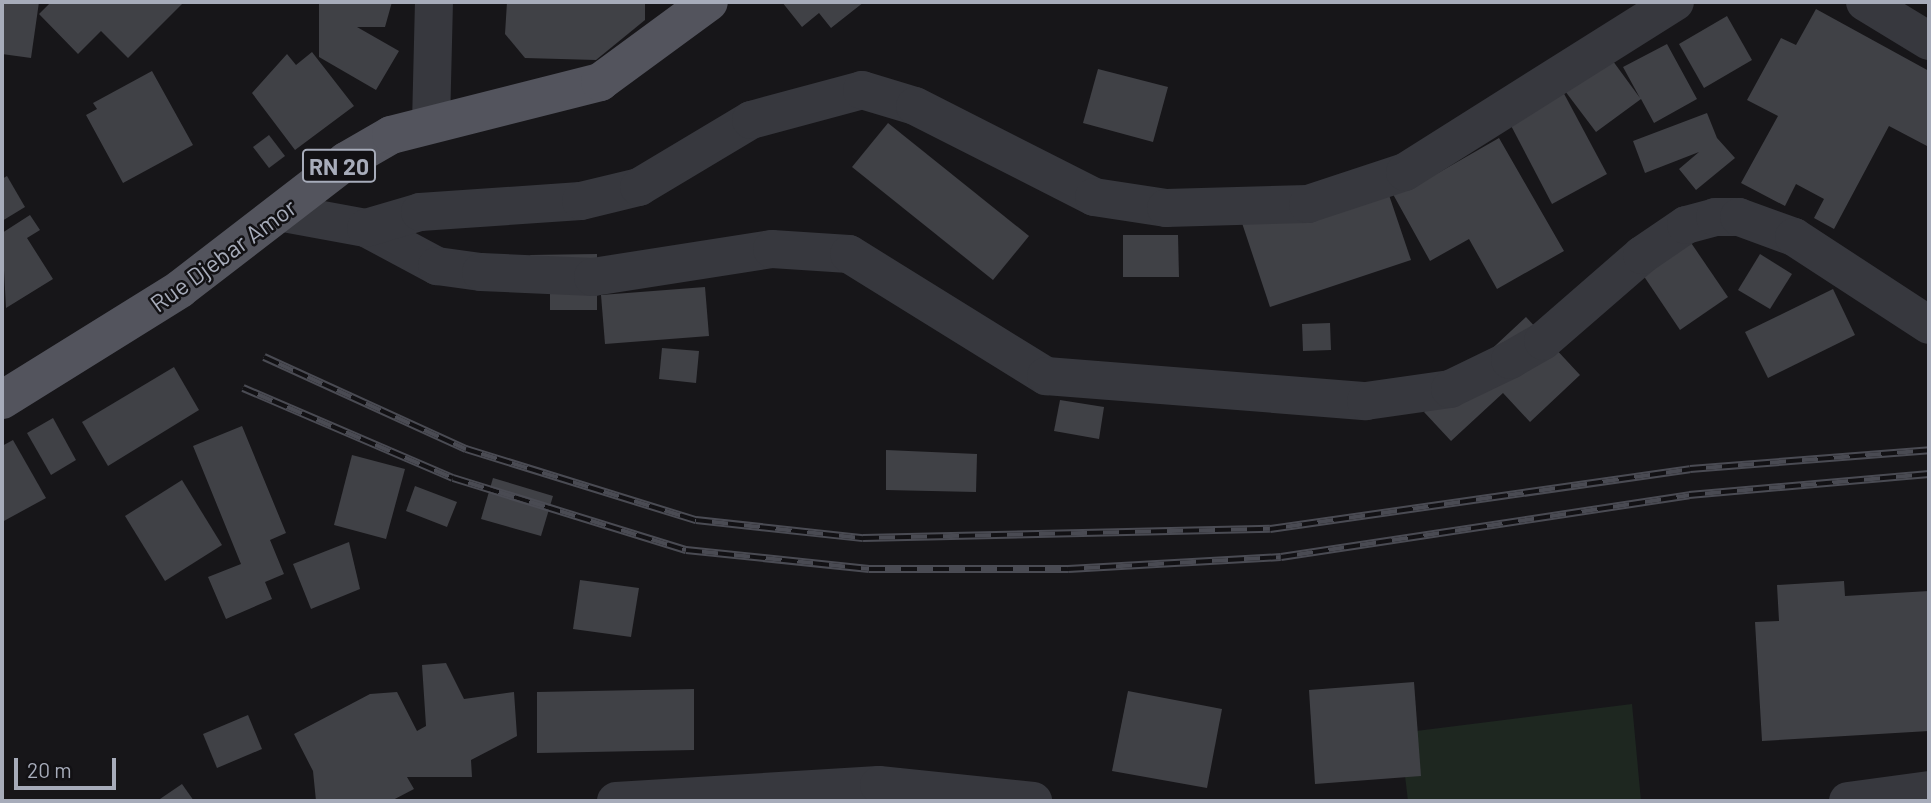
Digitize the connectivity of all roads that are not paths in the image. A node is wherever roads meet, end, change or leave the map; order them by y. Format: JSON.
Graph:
{"nodes":[{"id":1,"x":434,"y":2,"type":"edge"},
{"id":2,"x":709,"y":2,"type":"edge"},
{"id":3,"x":1675,"y":2,"type":"edge"},
{"id":4,"x":1865,"y":2,"type":"edge"},
{"id":5,"x":1929,"y":41,"type":"edge"},
{"id":6,"x":431,"y":124,"type":"junction"},
{"id":7,"x":284,"y":213,"type":"junction"},
{"id":8,"x":366,"y":228,"type":"junction"},
{"id":9,"x":1929,"y":325,"type":"edge"},
{"id":10,"x":2,"y":400,"type":"edge"},
{"id":11,"x":1929,"y":790,"type":"edge"},
{"id":12,"x":616,"y":801,"type":"edge"},
{"id":13,"x":1033,"y":801,"type":"edge"},
{"id":14,"x":1848,"y":801,"type":"edge"}],
"edges":[{"from":1,"to":6,"type":"street"},
{"from":2,"to":6,"type":"main road","name":"Rue Djebar Amor","number":"RN 20"},
{"from":3,"to":8,"type":"street"},
{"from":4,"to":5,"type":"street"},
{"from":6,"to":7,"type":"main road","name":"Rue Djebar Amor","number":"RN 20"},
{"from":7,"to":8,"type":"street"},
{"from":7,"to":10,"type":"main road","name":"Rue Djebar Amor","number":"RN 20"},
{"from":8,"to":9,"type":"street"},
{"from":11,"to":14,"type":"street"},
{"from":12,"to":13,"type":"street"}]}
